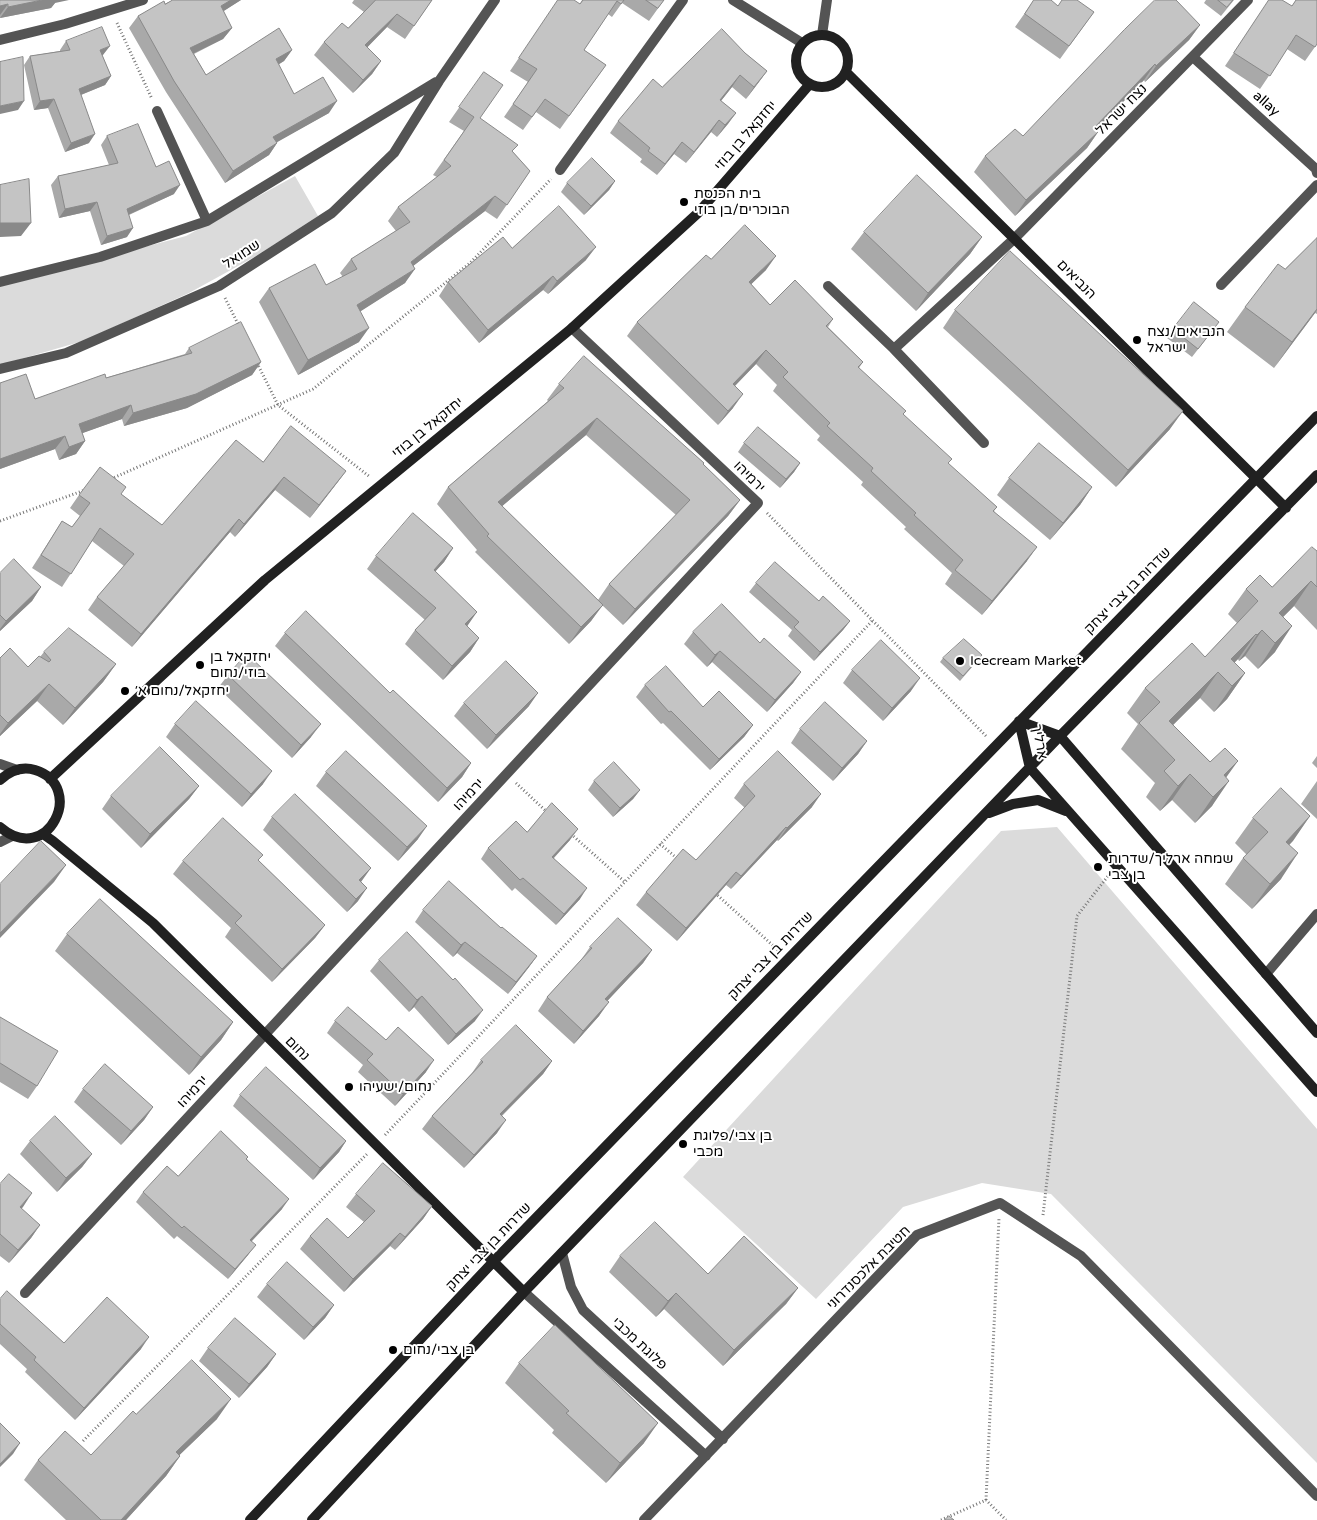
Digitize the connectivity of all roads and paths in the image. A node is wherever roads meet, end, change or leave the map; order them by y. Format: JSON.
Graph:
{"nodes":[{"id":1,"x":143,"y":0,"type":"edge"},
{"id":2,"x":495,"y":0,"type":"edge"},
{"id":3,"x":683,"y":0,"type":"edge"},
{"id":4,"x":733,"y":0,"type":"edge"},
{"id":5,"x":827,"y":0,"type":"edge"},
{"id":6,"x":1248,"y":0,"type":"edge"},
{"id":7,"x":111,"y":10,"type":"junction"},
{"id":8,"x":822,"y":35,"type":"junction"},
{"id":9,"x":0,"y":40,"type":"edge"},
{"id":10,"x":802,"y":43,"type":"junction"},
{"id":11,"x":1193,"y":57,"type":"junction"},
{"id":12,"x":846,"y":72,"type":"junction"},
{"id":13,"x":439,"y":81,"type":"junction"},
{"id":14,"x":809,"y":85,"type":"junction"},
{"id":15,"x":157,"y":111,"type":"joint"},
{"id":16,"x":560,"y":170,"type":"joint"},
{"id":17,"x":1317,"y":173,"type":"edge"},
{"id":18,"x":1317,"y":185,"type":"edge"},
{"id":19,"x":207,"y":221,"type":"junction"},
{"id":20,"x":1014,"y":239,"type":"junction"},
{"id":21,"x":0,"y":282,"type":"edge"},
{"id":22,"x":1221,"y":285,"type":"dead end"},
{"id":23,"x":219,"y":286,"type":"junction"},
{"id":24,"x":828,"y":286,"type":"dead end"},
{"id":25,"x":572,"y":328,"type":"junction"},
{"id":26,"x":240,"y":329,"type":"edge"},
{"id":27,"x":894,"y":349,"type":"junction"},
{"id":28,"x":257,"y":362,"type":"edge"},
{"id":29,"x":0,"y":369,"type":"edge"},
{"id":30,"x":278,"y":405,"type":"junction"},
{"id":31,"x":1317,"y":416,"type":"edge"},
{"id":32,"x":984,"y":443,"type":"dead end"},
{"id":33,"x":1317,"y":475,"type":"edge"},
{"id":34,"x":1257,"y":480,"type":"junction"},
{"id":35,"x":108,"y":481,"type":"edge"},
{"id":36,"x":381,"y":485,"type":"junction"},
{"id":37,"x":90,"y":488,"type":"edge"},
{"id":38,"x":758,"y":503,"type":"junction"},
{"id":39,"x":1286,"y":508,"type":"junction"},
{"id":40,"x":0,"y":520,"type":"edge"},
{"id":41,"x":873,"y":620,"type":"junction"},
{"id":42,"x":1020,"y":721,"type":"junction"},
{"id":43,"x":1060,"y":736,"type":"junction"},
{"id":44,"x":996,"y":745,"type":"junction"},
{"id":45,"x":0,"y":764,"type":"edge"},
{"id":46,"x":1030,"y":768,"type":"junction"},
{"id":47,"x":16,"y":770,"type":"junction"},
{"id":48,"x":506,"y":774,"type":"junction"},
{"id":49,"x":50,"y":779,"type":"junction"},
{"id":50,"x":0,"y":780,"type":"edge"},
{"id":51,"x":1068,"y":812,"type":"junction"},
{"id":52,"x":986,"y":814,"type":"junction"},
{"id":53,"x":551,"y":815,"type":"edge"},
{"id":54,"x":0,"y":827,"type":"edge"},
{"id":55,"x":566,"y":828,"type":"edge"},
{"id":56,"x":43,"y":834,"type":"junction"},
{"id":57,"x":12,"y":836,"type":"junction"},
{"id":58,"x":0,"y":842,"type":"edge"},
{"id":59,"x":660,"y":844,"type":"junction"},
{"id":60,"x":682,"y":863,"type":"edge"},
{"id":61,"x":1116,"y":866,"type":"junction"},
{"id":62,"x":624,"y":882,"type":"junction"},
{"id":63,"x":710,"y":889,"type":"edge"},
{"id":64,"x":1317,"y":914,"type":"edge"},
{"id":65,"x":788,"y":959,"type":"junction"},
{"id":66,"x":1266,"y":974,"type":"junction"},
{"id":67,"x":1317,"y":1033,"type":"edge"},
{"id":68,"x":264,"y":1036,"type":"junction"},
{"id":69,"x":1317,"y":1092,"type":"edge"},
{"id":70,"x":375,"y":1145,"type":"junction"},
{"id":71,"x":1000,"y":1203,"type":"junction"},
{"id":72,"x":1041,"y":1230,"type":"junction"},
{"id":73,"x":562,"y":1253,"type":"junction"},
{"id":74,"x":494,"y":1261,"type":"junction"},
{"id":75,"x":524,"y":1292,"type":"junction"},
{"id":76,"x":25,"y":1293,"type":"dead end"},
{"id":77,"x":723,"y":1439,"type":"junction"},
{"id":78,"x":83,"y":1441,"type":"dead end"},
{"id":79,"x":706,"y":1456,"type":"junction"},
{"id":80,"x":1317,"y":1496,"type":"edge"},
{"id":81,"x":986,"y":1500,"type":"junction"},
{"id":82,"x":250,"y":1520,"type":"edge"},
{"id":83,"x":312,"y":1520,"type":"edge"},
{"id":84,"x":644,"y":1520,"type":"edge"},
{"id":85,"x":942,"y":1520,"type":"edge"},
{"id":86,"x":1006,"y":1520,"type":"edge"}],
"edges":[{"from":1,"to":7,"type":"street"},
{"from":2,"to":13,"type":"street","name":"שמואל"},
{"from":3,"to":16,"type":"street"},
{"from":4,"to":10,"type":"street"},
{"from":5,"to":8,"type":"street"},
{"from":6,"to":11,"type":"street","name":"נצח ישראל"},
{"from":7,"to":9,"type":"street"},
{"from":7,"to":15,"type":"path"},
{"from":8,"to":10,"type":"street"},
{"from":8,"to":12,"type":"street"},
{"from":10,"to":14,"type":"street"},
{"from":11,"to":17,"type":"street","name":"allay"},
{"from":11,"to":20,"type":"street","name":"נצח ישראל"},
{"from":12,"to":14,"type":"street"},
{"from":12,"to":20,"type":"street","name":"הנביאים"},
{"from":13,"to":19,"type":"street","name":"שמואל"},
{"from":13,"to":23,"type":"street","name":"שמואל"},
{"from":14,"to":25,"type":"street","name":"יחזקאל בן בוזי"},
{"from":15,"to":19,"type":"street"},
{"from":16,"to":30,"type":"path"},
{"from":18,"to":22,"type":"street"},
{"from":19,"to":21,"type":"street","name":"שמואל"},
{"from":20,"to":27,"type":"street","name":"נצח ישראל"},
{"from":20,"to":34,"type":"street","name":"הנביאים"},
{"from":23,"to":26,"type":"path"},
{"from":23,"to":29,"type":"street","name":"שמואל"},
{"from":24,"to":27,"type":"street"},
{"from":25,"to":36,"type":"street","name":"יחזקאל בן בוזי"},
{"from":25,"to":38,"type":"street","name":"ירמיהו"},
{"from":27,"to":32,"type":"street"},
{"from":28,"to":30,"type":"path"},
{"from":30,"to":35,"type":"path"},
{"from":30,"to":36,"type":"path"},
{"from":31,"to":34,"type":"street","name":"שדרות בן צבי יצחק"},
{"from":33,"to":39,"type":"street"},
{"from":34,"to":39,"type":"street","name":"הנביאים"},
{"from":34,"to":42,"type":"street","name":"שדרות בן צבי יצחק"},
{"from":36,"to":49,"type":"street","name":"יחזקאל בן בוזי"},
{"from":37,"to":40,"type":"path"},
{"from":38,"to":41,"type":"path"},
{"from":38,"to":48,"type":"street","name":"ירמיהו"},
{"from":39,"to":43,"type":"street"},
{"from":41,"to":44,"type":"path"},
{"from":41,"to":59,"type":"path"},
{"from":42,"to":43,"type":"street","name":"ארליך"},
{"from":42,"to":44,"type":"street","name":"שדרות בן צבי יצחק"},
{"from":42,"to":46,"type":"street","name":"ארליך"},
{"from":43,"to":46,"type":"street"},
{"from":43,"to":66,"type":"street","name":"ארליך"},
{"from":44,"to":65,"type":"street","name":"שדרות בן צבי יצחק"},
{"from":45,"to":47,"type":"street"},
{"from":46,"to":51,"type":"street","name":"ארליך"},
{"from":46,"to":52,"type":"street"},
{"from":47,"to":49,"type":"street"},
{"from":47,"to":50,"type":"street"},
{"from":48,"to":53,"type":"path"},
{"from":48,"to":68,"type":"street","name":"ירמיהו"},
{"from":49,"to":56,"type":"street"},
{"from":51,"to":52,"type":"street"},
{"from":51,"to":61,"type":"street","name":"ארליך"},
{"from":52,"to":73,"type":"street"},
{"from":54,"to":57,"type":"street"},
{"from":55,"to":62,"type":"path"},
{"from":56,"to":57,"type":"street"},
{"from":56,"to":68,"type":"street","name":"נחום"},
{"from":57,"to":58,"type":"street"},
{"from":59,"to":60,"type":"path"},
{"from":59,"to":62,"type":"path"},
{"from":61,"to":69,"type":"street","name":"ארליך"},
{"from":61,"to":72,"type":"path"},
{"from":62,"to":70,"type":"path"},
{"from":63,"to":65,"type":"path"},
{"from":64,"to":66,"type":"street"},
{"from":65,"to":74,"type":"street","name":"שדרות בן צבי יצחק"},
{"from":66,"to":67,"type":"street","name":"ארליך"},
{"from":68,"to":70,"type":"street","name":"נחום"},
{"from":68,"to":76,"type":"street","name":"ירמיהו"},
{"from":70,"to":74,"type":"street","name":"נחום"},
{"from":70,"to":78,"type":"path"},
{"from":71,"to":72,"type":"street"},
{"from":71,"to":77,"type":"street","name":"חטיבת אלכסנדרוני"},
{"from":71,"to":81,"type":"path"},
{"from":72,"to":80,"type":"street"},
{"from":73,"to":75,"type":"street"},
{"from":73,"to":77,"type":"street","name":"פלוגת מכבי"},
{"from":74,"to":75,"type":"street","name":"נחום"},
{"from":74,"to":82,"type":"street","name":"שדרות בן צבי יצחק"},
{"from":75,"to":79,"type":"street"},
{"from":75,"to":83,"type":"street"},
{"from":77,"to":79,"type":"street","name":"חטיבת אלכסנדרוני"},
{"from":79,"to":84,"type":"street","name":"חטיבת אלכסנדרוני"},
{"from":81,"to":85,"type":"path"},
{"from":81,"to":86,"type":"path"}]}
